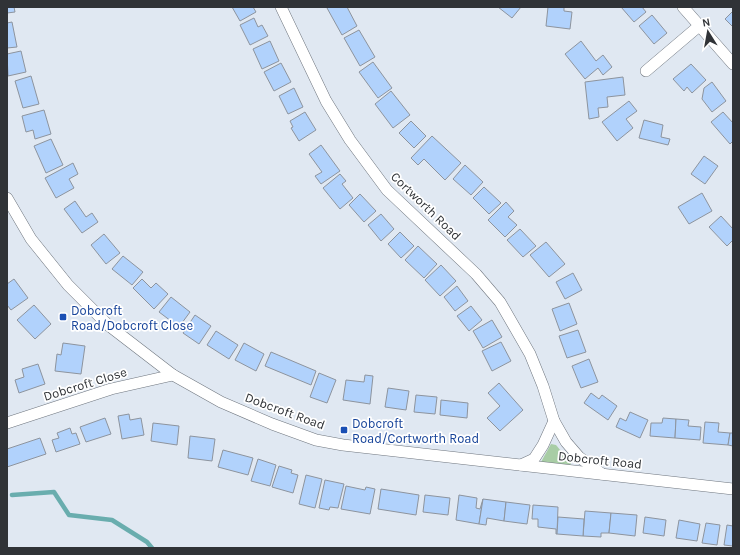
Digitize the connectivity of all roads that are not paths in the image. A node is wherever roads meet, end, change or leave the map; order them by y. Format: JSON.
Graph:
{"nodes":[{"id":1,"x":281,"y":7,"type":"edge"},
{"id":2,"x":684,"y":7,"type":"edge"},
{"id":3,"x":699,"y":26,"type":"junction"},
{"id":4,"x":733,"y":64,"type":"edge"},
{"id":5,"x":646,"y":71,"type":"dead end"},
{"id":6,"x":7,"y":198,"type":"edge"},
{"id":7,"x":173,"y":375,"type":"junction"},
{"id":8,"x":554,"y":421,"type":"junction"},
{"id":9,"x":7,"y":423,"type":"edge"},
{"id":10,"x":521,"y":465,"type":"junction"},
{"id":11,"x":602,"y":474,"type":"junction"},
{"id":12,"x":733,"y":489,"type":"edge"}],
"edges":[{"from":1,"to":8,"type":"street","name":"Cortworth Road"},
{"from":2,"to":3,"type":"street"},
{"from":3,"to":4,"type":"street"},
{"from":3,"to":5,"type":"street"},
{"from":6,"to":7,"type":"street","name":"Dobcroft Road"},
{"from":7,"to":9,"type":"street","name":"Dobcroft Close"},
{"from":7,"to":10,"type":"street","name":"Dobcroft Road"},
{"from":8,"to":10,"type":"street"},
{"from":8,"to":11,"type":"street","name":"Cortworth Road"},
{"from":10,"to":11,"type":"street","name":"Dobcroft Road"},
{"from":11,"to":12,"type":"street","name":"Dobcroft Road"}]}
